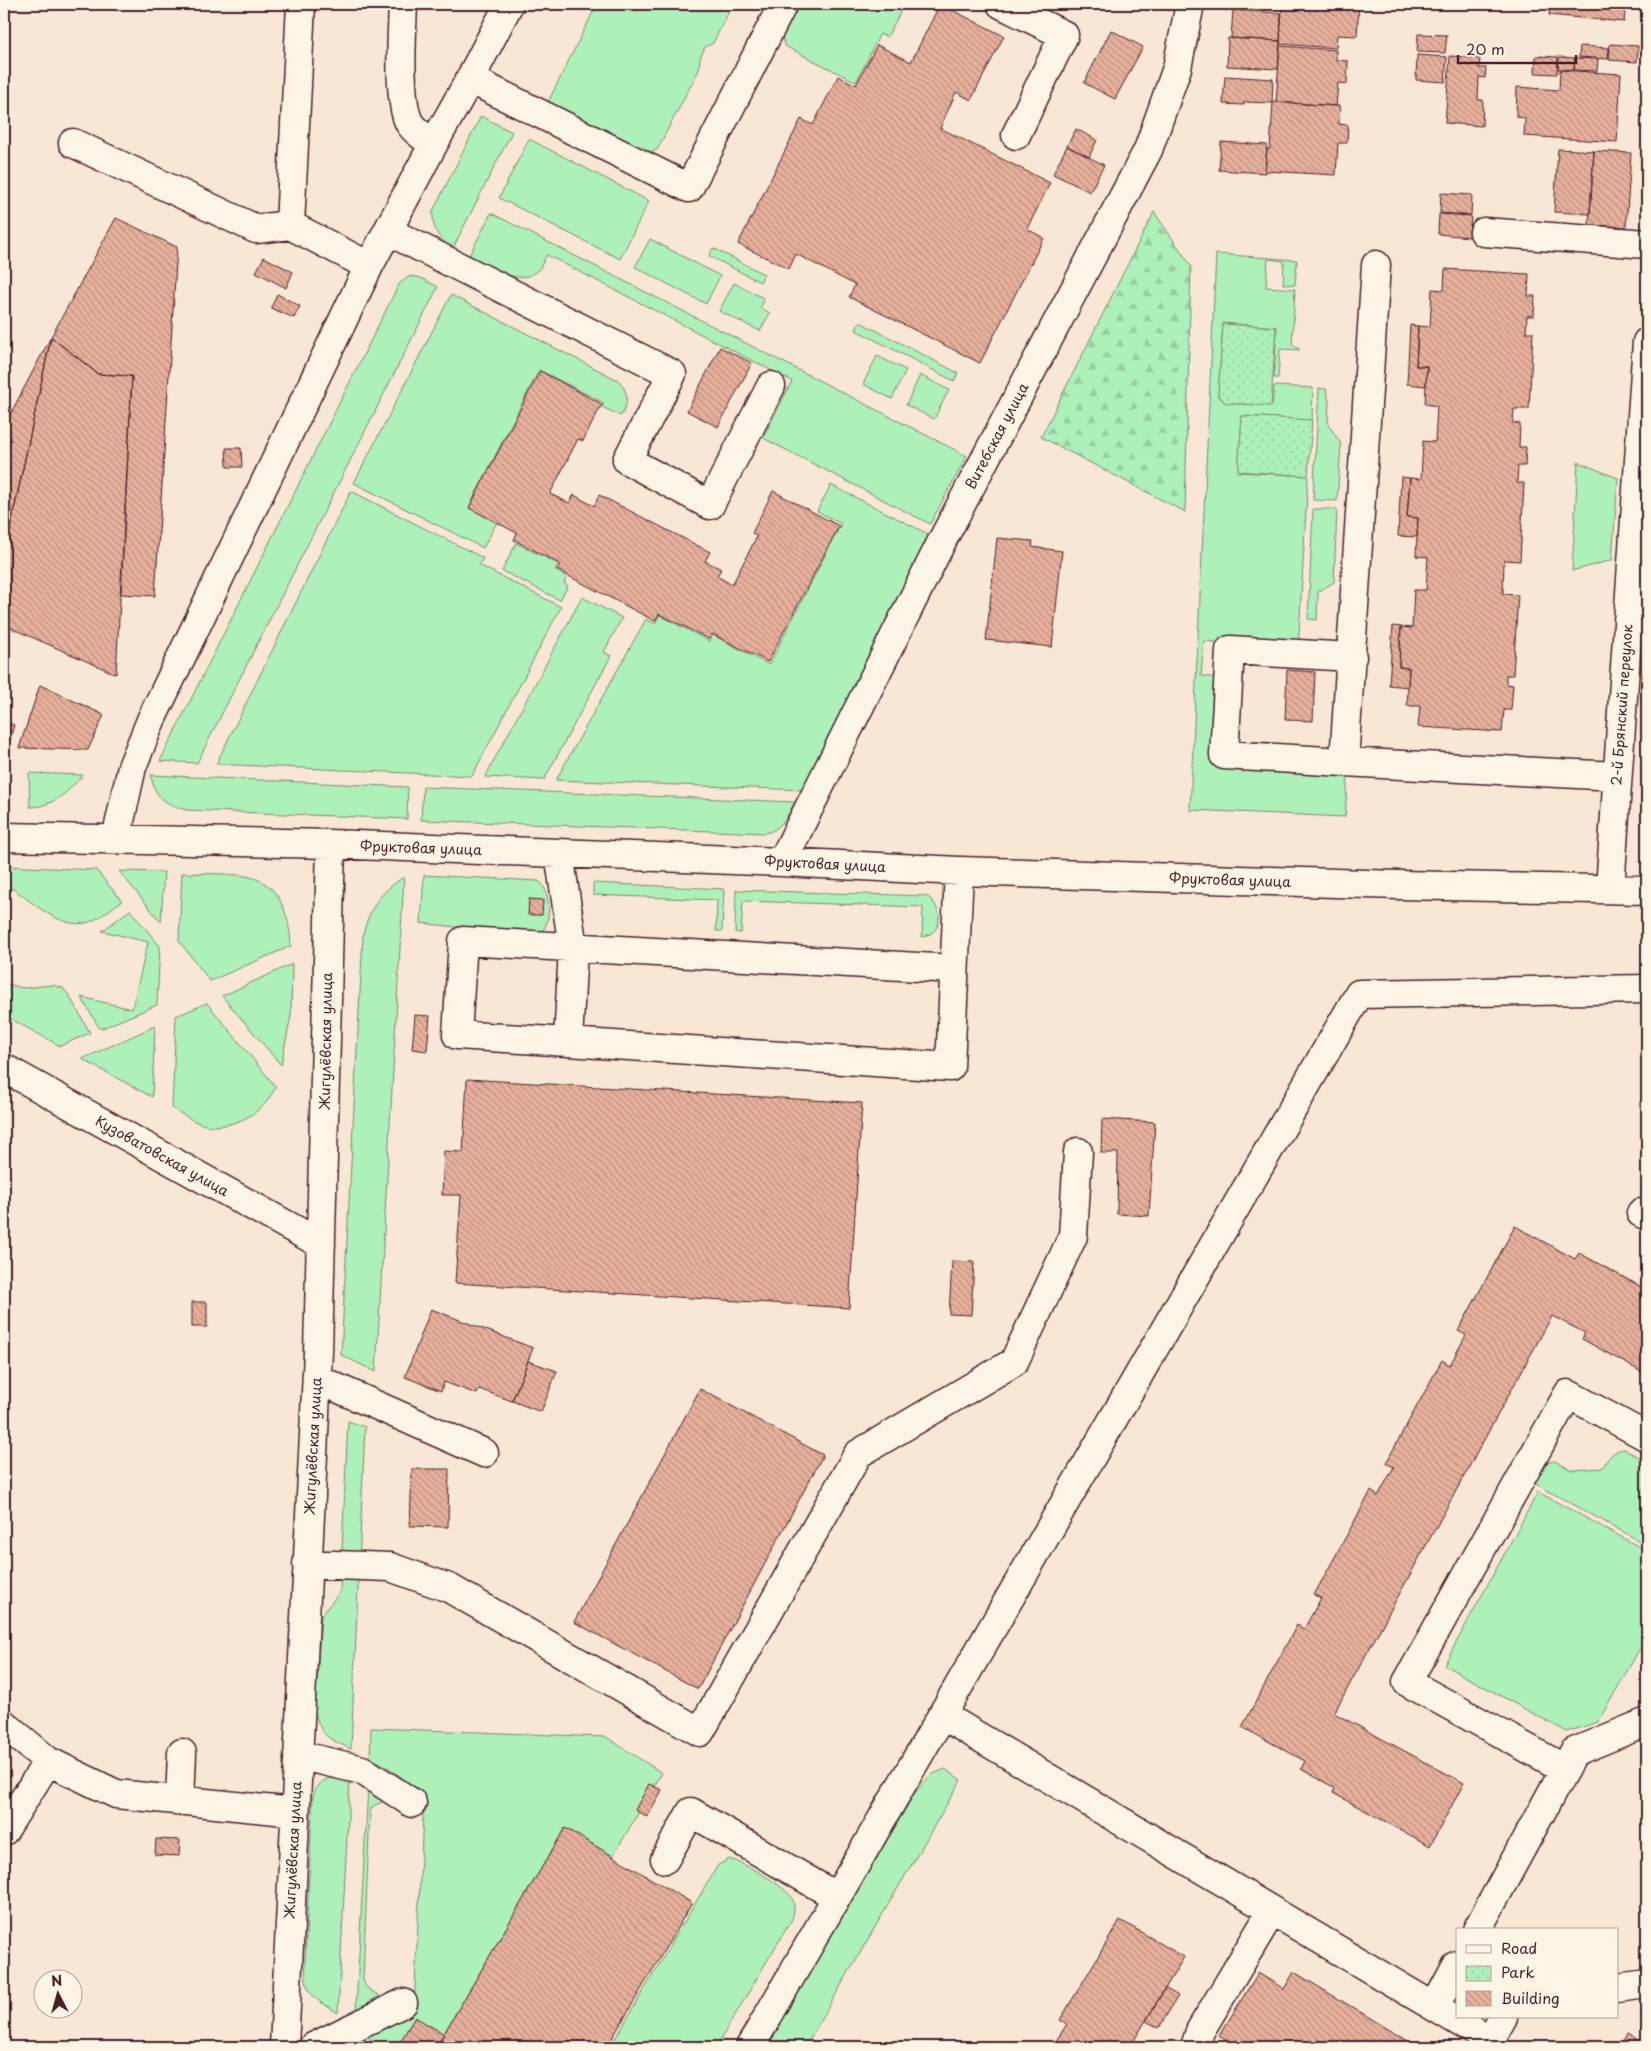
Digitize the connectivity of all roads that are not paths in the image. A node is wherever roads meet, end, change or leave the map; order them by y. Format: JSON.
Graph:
{"nodes":[{"id":1,"x":301,"y":4,"type":"edge"},
{"id":2,"x":402,"y":4,"type":"edge"},
{"id":3,"x":509,"y":4,"type":"edge"},
{"id":4,"x":783,"y":4,"type":"edge"},
{"id":5,"x":1001,"y":4,"type":"edge"},
{"id":6,"x":1190,"y":4,"type":"edge"},
{"id":7,"x":470,"y":79,"type":"junction"},
{"id":8,"x":1016,"y":135,"type":"dead end"},
{"id":9,"x":73,"y":144,"type":"dead end"},
{"id":10,"x":433,"y":145,"type":"junction"},
{"id":11,"x":290,"y":225,"type":"junction"},
{"id":12,"x":388,"y":231,"type":"junction"},
{"id":13,"x":1484,"y":232,"type":"dead end"},
{"id":14,"x":1647,"y":244,"type":"edge"},
{"id":15,"x":1376,"y":265,"type":"dead end"},
{"id":16,"x":369,"y":266,"type":"junction"},
{"id":17,"x":1647,"y":342,"type":"edge"},
{"id":18,"x":771,"y":386,"type":"dead end"},
{"id":19,"x":1352,"y":657,"type":"junction"},
{"id":20,"x":1344,"y":762,"type":"junction"},
{"id":21,"x":1617,"y":776,"type":"junction"},
{"id":22,"x":4,"y":837,"type":"edge"},
{"id":23,"x":116,"y":839,"type":"junction"},
{"id":24,"x":331,"y":844,"type":"junction"},
{"id":25,"x":559,"y":853,"type":"junction"},
{"id":26,"x":782,"y":862,"type":"junction"},
{"id":27,"x":959,"y":871,"type":"junction"},
{"id":28,"x":1610,"y":889,"type":"junction"},
{"id":29,"x":1647,"y":890,"type":"edge"},
{"id":30,"x":573,"y":948,"type":"junction"},
{"id":31,"x":954,"y":969,"type":"junction"},
{"id":32,"x":1647,"y":989,"type":"edge"},
{"id":33,"x":568,"y":1042,"type":"junction"},
{"id":34,"x":4,"y":1068,"type":"edge"},
{"id":35,"x":1078,"y":1152,"type":"dead end"},
{"id":36,"x":321,"y":1244,"type":"junction"},
{"id":37,"x":316,"y":1380,"type":"junction"},
{"id":38,"x":1647,"y":1437,"type":"edge"},
{"id":39,"x":484,"y":1453,"type":"dead end"},
{"id":40,"x":307,"y":1564,"type":"junction"},
{"id":41,"x":942,"y":1715,"type":"junction"},
{"id":42,"x":1647,"y":1722,"type":"edge"},
{"id":43,"x":4,"y":1724,"type":"edge"},
{"id":44,"x":182,"y":1753,"type":"dead end"},
{"id":45,"x":298,"y":1755,"type":"junction"},
{"id":46,"x":48,"y":1761,"type":"junction"},
{"id":47,"x":1565,"y":1769,"type":"junction"},
{"id":48,"x":180,"y":1801,"type":"junction"},
{"id":49,"x":412,"y":1803,"type":"dead end"},
{"id":50,"x":296,"y":1812,"type":"junction"},
{"id":51,"x":4,"y":1831,"type":"edge"},
{"id":52,"x":665,"y":1859,"type":"dead end"},
{"id":53,"x":837,"y":1897,"type":"junction"},
{"id":54,"x":1272,"y":1910,"type":"junction"},
{"id":55,"x":1478,"y":1928,"type":"edge"},
{"id":56,"x":1456,"y":1967,"type":"edge"},
{"id":57,"x":1647,"y":1984,"type":"edge"},
{"id":58,"x":1618,"y":1988,"type":"edge"},
{"id":59,"x":403,"y":2003,"type":"dead end"},
{"id":60,"x":1435,"y":2006,"type":"junction"},
{"id":61,"x":1456,"y":2016,"type":"edge"},
{"id":62,"x":1459,"y":2018,"type":"edge"},
{"id":63,"x":1493,"y":2035,"type":"edge"},
{"id":64,"x":284,"y":2047,"type":"edge"},
{"id":65,"x":313,"y":2047,"type":"edge"},
{"id":66,"x":750,"y":2047,"type":"edge"},
{"id":67,"x":1195,"y":2047,"type":"edge"}],
"edges":[{"from":1,"to":11,"type":"street"},
{"from":2,"to":10,"type":"street"},
{"from":3,"to":7,"type":"street"},
{"from":4,"to":7,"type":"street"},
{"from":5,"to":8,"type":"street"},
{"from":6,"to":26,"type":"street","name":"Витебская улица"},
{"from":7,"to":10,"type":"street"},
{"from":9,"to":11,"type":"street"},
{"from":10,"to":12,"type":"street"},
{"from":11,"to":16,"type":"street"},
{"from":12,"to":16,"type":"street"},
{"from":12,"to":18,"type":"street"},
{"from":13,"to":14,"type":"street"},
{"from":15,"to":19,"type":"street"},
{"from":16,"to":23,"type":"street"},
{"from":17,"to":21,"type":"street","name":"2-й Брянский переулок"},
{"from":19,"to":20,"type":"street"},
{"from":19,"to":20,"type":"street"},
{"from":20,"to":21,"type":"street"},
{"from":21,"to":28,"type":"street","name":"2-й Брянский переулок"},
{"from":22,"to":23,"type":"street","name":"Фруктовая улица"},
{"from":23,"to":24,"type":"street","name":"Фруктовая улица"},
{"from":24,"to":25,"type":"street","name":"Фруктовая улица"},
{"from":24,"to":36,"type":"street","name":"Жигулёвская улица"},
{"from":25,"to":26,"type":"street","name":"Фруктовая улица"},
{"from":25,"to":30,"type":"street"},
{"from":26,"to":27,"type":"street","name":"Фруктовая улица"},
{"from":27,"to":28,"type":"street","name":"Фруктовая улица"},
{"from":27,"to":31,"type":"street"},
{"from":28,"to":29,"type":"street","name":"Фруктовая улица"},
{"from":30,"to":31,"type":"street"},
{"from":30,"to":33,"type":"street"},
{"from":30,"to":33,"type":"street"},
{"from":31,"to":33,"type":"street"},
{"from":32,"to":41,"type":"street"},
{"from":34,"to":36,"type":"street","name":"Кузоватовская улица"},
{"from":35,"to":40,"type":"street"},
{"from":36,"to":37,"type":"street","name":"Жигулёвская улица"},
{"from":37,"to":39,"type":"street"},
{"from":37,"to":40,"type":"street","name":"Жигулёвская улица"},
{"from":38,"to":47,"type":"street"},
{"from":40,"to":45,"type":"street","name":"Жигулёвская улица"},
{"from":41,"to":53,"type":"street"},
{"from":41,"to":54,"type":"street"},
{"from":42,"to":47,"type":"street"},
{"from":43,"to":46,"type":"street"},
{"from":44,"to":48,"type":"street"},
{"from":45,"to":49,"type":"street"},
{"from":45,"to":50,"type":"street","name":"Жигулёвская улица"},
{"from":46,"to":48,"type":"street"},
{"from":46,"to":51,"type":"street"},
{"from":47,"to":55,"type":"street"},
{"from":48,"to":50,"type":"street"},
{"from":50,"to":64,"type":"street","name":"Жигулёвская улица"},
{"from":52,"to":53,"type":"street"},
{"from":53,"to":66,"type":"street"},
{"from":54,"to":60,"type":"street"},
{"from":54,"to":67,"type":"street"},
{"from":56,"to":60,"type":"street"},
{"from":57,"to":58,"type":"street"},
{"from":59,"to":65,"type":"street"},
{"from":60,"to":61,"type":"street"},
{"from":62,"to":63,"type":"street"}]}
